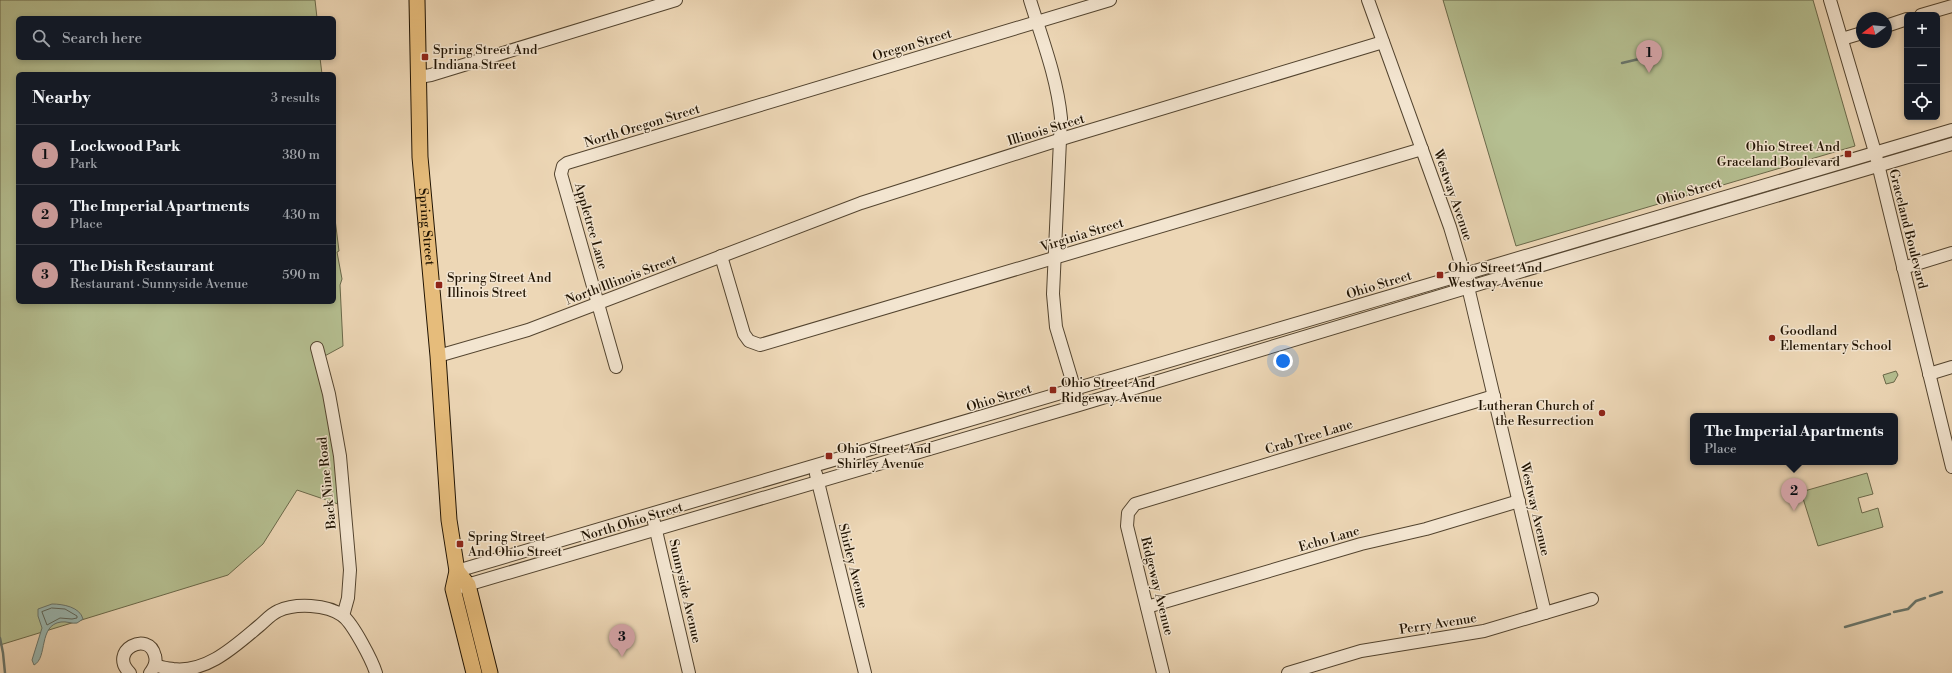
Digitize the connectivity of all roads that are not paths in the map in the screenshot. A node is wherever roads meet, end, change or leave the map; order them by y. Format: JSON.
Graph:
{"nodes":[{"id":1,"x":417,"y":0,"type":"edge"},
{"id":2,"x":676,"y":0,"type":"edge"},
{"id":3,"x":1030,"y":0,"type":"edge"},
{"id":4,"x":1110,"y":0,"type":"edge"},
{"id":5,"x":1368,"y":0,"type":"edge"},
{"id":6,"x":1830,"y":0,"type":"edge"},
{"id":7,"x":1952,"y":6,"type":"edge"},
{"id":8,"x":1931,"y":12,"type":"edge"},
{"id":9,"x":1904,"y":20,"type":"edge"},
{"id":10,"x":1037,"y":22,"type":"junction"},
{"id":11,"x":1892,"y":24,"type":"edge"},
{"id":12,"x":1856,"y":35,"type":"edge"},
{"id":13,"x":1842,"y":39,"type":"junction"},
{"id":14,"x":1383,"y":42,"type":"junction"},
{"id":15,"x":418,"y":77,"type":"junction"},
{"id":16,"x":723,"y":116,"type":"joint"},
{"id":17,"x":1952,"y":130,"type":"edge"},
{"id":18,"x":1060,"y":140,"type":"junction"},
{"id":19,"x":1952,"y":144,"type":"edge"},
{"id":20,"x":1422,"y":149,"type":"junction"},
{"id":21,"x":1875,"y":152,"type":"junction"},
{"id":22,"x":570,"y":162,"type":"joint"},
{"id":23,"x":1878,"y":166,"type":"junction"},
{"id":24,"x":1729,"y":195,"type":"junction"},
{"id":25,"x":1733,"y":209,"type":"junction"},
{"id":26,"x":1952,"y":254,"type":"edge"},
{"id":27,"x":721,"y":256,"type":"junction"},
{"id":28,"x":1054,"y":258,"type":"junction"},
{"id":29,"x":1903,"y":268,"type":"junction"},
{"id":30,"x":1464,"y":274,"type":"junction"},
{"id":31,"x":1468,"y":288,"type":"junction"},
{"id":32,"x":598,"y":303,"type":"junction"},
{"id":33,"x":1322,"y":316,"type":"junction"},
{"id":34,"x":1326,"y":331,"type":"junction"},
{"id":35,"x":317,"y":348,"type":"dead end"},
{"id":36,"x":1205,"y":351,"type":"junction"},
{"id":37,"x":438,"y":356,"type":"junction"},
{"id":38,"x":1209,"y":366,"type":"junction"},
{"id":39,"x":616,"y":367,"type":"dead end"},
{"id":40,"x":1952,"y":367,"type":"edge"},
{"id":41,"x":1929,"y":374,"type":"junction"},
{"id":42,"x":1074,"y":390,"type":"junction"},
{"id":43,"x":1494,"y":396,"type":"junction"},
{"id":44,"x":1079,"y":405,"type":"junction"},
{"id":45,"x":993,"y":415,"type":"junction"},
{"id":46,"x":997,"y":429,"type":"junction"},
{"id":47,"x":910,"y":440,"type":"junction"},
{"id":48,"x":914,"y":453,"type":"junction"},
{"id":49,"x":814,"y":467,"type":"junction"},
{"id":50,"x":1952,"y":467,"type":"edge"},
{"id":51,"x":818,"y":481,"type":"junction"},
{"id":52,"x":1519,"y":501,"type":"junction"},
{"id":53,"x":1132,"y":507,"type":"joint"},
{"id":54,"x":652,"y":515,"type":"junction"},
{"id":55,"x":656,"y":529,"type":"junction"},
{"id":56,"x":555,"y":543,"type":"junction"},
{"id":57,"x":510,"y":556,"type":"junction"},
{"id":58,"x":562,"y":557,"type":"junction"},
{"id":59,"x":457,"y":571,"type":"junction"},
{"id":60,"x":514,"y":571,"type":"junction"},
{"id":61,"x":468,"y":585,"type":"junction"},
{"id":62,"x":453,"y":589,"type":"junction"},
{"id":63,"x":1592,"y":599,"type":"dead end"},
{"id":64,"x":1147,"y":607,"type":"junction"},
{"id":65,"x":1545,"y":613,"type":"junction"},
{"id":66,"x":343,"y":616,"type":"junction"},
{"id":67,"x":153,"y":669,"type":"edge"},
{"id":68,"x":130,"y":673,"type":"edge"},
{"id":69,"x":376,"y":673,"type":"edge"},
{"id":70,"x":474,"y":673,"type":"edge"},
{"id":71,"x":490,"y":673,"type":"edge"},
{"id":72,"x":689,"y":673,"type":"edge"},
{"id":73,"x":864,"y":673,"type":"edge"},
{"id":74,"x":1163,"y":673,"type":"edge"},
{"id":75,"x":1288,"y":673,"type":"edge"}],
"edges":[{"from":1,"to":15,"type":"main road","name":"Spring Street"},
{"from":2,"to":15,"type":"street"},
{"from":3,"to":10,"type":"street"},
{"from":4,"to":10,"type":"street","name":"Oregon Street"},
{"from":5,"to":14,"type":"street","name":"Westway Avenue"},
{"from":6,"to":13,"type":"street","name":"Graceland Boulevard"},
{"from":7,"to":8,"type":"street"},
{"from":9,"to":11,"type":"street"},
{"from":10,"to":16,"type":"street","name":"Oregon Street"},
{"from":10,"to":18,"type":"street"},
{"from":12,"to":13,"type":"street"},
{"from":13,"to":21,"type":"street","name":"Graceland Boulevard"},
{"from":14,"to":18,"type":"street","name":"Illinois Street"},
{"from":14,"to":20,"type":"street","name":"Westway Avenue"},
{"from":15,"to":37,"type":"main road","name":"Spring Street"},
{"from":16,"to":22,"type":"street","name":"North Oregon Street"},
{"from":17,"to":21,"type":"street","name":"Ohio Street"},
{"from":18,"to":27,"type":"street","name":"Illinois Street"},
{"from":18,"to":28,"type":"street"},
{"from":19,"to":23,"type":"street"},
{"from":20,"to":28,"type":"street","name":"Virginia Street"},
{"from":20,"to":30,"type":"street","name":"Westway Avenue"},
{"from":21,"to":23,"type":"street","name":"Graceland Boulevard"},
{"from":21,"to":24,"type":"street","name":"Ohio Street"},
{"from":22,"to":32,"type":"street","name":"Appletree Lane"},
{"from":23,"to":25,"type":"street"},
{"from":23,"to":29,"type":"street","name":"Graceland Boulevard"},
{"from":24,"to":25,"type":"street"},
{"from":24,"to":30,"type":"street","name":"Ohio Street"},
{"from":25,"to":31,"type":"street"},
{"from":26,"to":29,"type":"street"},
{"from":27,"to":28,"type":"street","name":"Virginia Street"},
{"from":27,"to":32,"type":"street","name":"North Illinois Street"},
{"from":28,"to":42,"type":"street"},
{"from":29,"to":41,"type":"street","name":"Graceland Boulevard"},
{"from":30,"to":31,"type":"street","name":"Westway Avenue"},
{"from":30,"to":33,"type":"street","name":"Ohio Street"},
{"from":31,"to":34,"type":"street"},
{"from":31,"to":43,"type":"street","name":"Westway Avenue"},
{"from":32,"to":37,"type":"street","name":"North Illinois Street"},
{"from":32,"to":39,"type":"street","name":"Appletree Lane"},
{"from":33,"to":34,"type":"street"},
{"from":33,"to":36,"type":"street","name":"Ohio Street"},
{"from":34,"to":38,"type":"street"},
{"from":35,"to":66,"type":"street","name":"Back Nine Road"},
{"from":36,"to":38,"type":"street"},
{"from":36,"to":42,"type":"street","name":"Ohio Street"},
{"from":37,"to":59,"type":"main road","name":"Spring Street"},
{"from":38,"to":44,"type":"street"},
{"from":40,"to":41,"type":"street"},
{"from":41,"to":50,"type":"street","name":"Graceland Boulevard"},
{"from":42,"to":44,"type":"street"},
{"from":42,"to":45,"type":"street","name":"Ohio Street"},
{"from":43,"to":52,"type":"street","name":"Westway Avenue"},
{"from":43,"to":53,"type":"street","name":"Crab Tree Lane"},
{"from":44,"to":46,"type":"street"},
{"from":45,"to":46,"type":"street"},
{"from":45,"to":47,"type":"street","name":"Ohio Street"},
{"from":46,"to":48,"type":"street"},
{"from":47,"to":48,"type":"street"},
{"from":47,"to":49,"type":"street","name":"Ohio Street"},
{"from":48,"to":51,"type":"street"},
{"from":49,"to":51,"type":"street","name":"Shirley Avenue"},
{"from":49,"to":54,"type":"street","name":"North Ohio Street"},
{"from":51,"to":55,"type":"street","name":"North Ohio Street"},
{"from":51,"to":73,"type":"street","name":"Shirley Avenue"},
{"from":52,"to":64,"type":"street","name":"Echo Lane"},
{"from":52,"to":65,"type":"street","name":"Westway Avenue"},
{"from":53,"to":64,"type":"street","name":"Ridgeway Avenue"},
{"from":54,"to":55,"type":"street","name":"Sunnyside Avenue"},
{"from":54,"to":56,"type":"street","name":"North Ohio Street"},
{"from":55,"to":58,"type":"street","name":"North Ohio Street"},
{"from":55,"to":72,"type":"street","name":"Sunnyside Avenue"},
{"from":56,"to":57,"type":"street","name":"North Ohio Street"},
{"from":56,"to":58,"type":"street"},
{"from":57,"to":59,"type":"street","name":"North Ohio Street"},
{"from":57,"to":60,"type":"street"},
{"from":58,"to":60,"type":"street","name":"North Ohio Street"},
{"from":59,"to":61,"type":"main road","name":"Spring Street"},
{"from":59,"to":62,"type":"main road","name":"Spring Street"},
{"from":60,"to":61,"type":"street","name":"North Ohio Street"},
{"from":61,"to":62,"type":"street","name":"North Ohio Street"},
{"from":61,"to":71,"type":"main road","name":"Spring Street"},
{"from":62,"to":70,"type":"main road","name":"Spring Street"},
{"from":63,"to":65,"type":"street","name":"Perry Avenue"},
{"from":64,"to":74,"type":"street","name":"Ridgeway Avenue"},
{"from":65,"to":75,"type":"street","name":"Perry Avenue"},
{"from":66,"to":67,"type":"street"},
{"from":66,"to":69,"type":"street"},
{"from":67,"to":68,"type":"street"}]}
